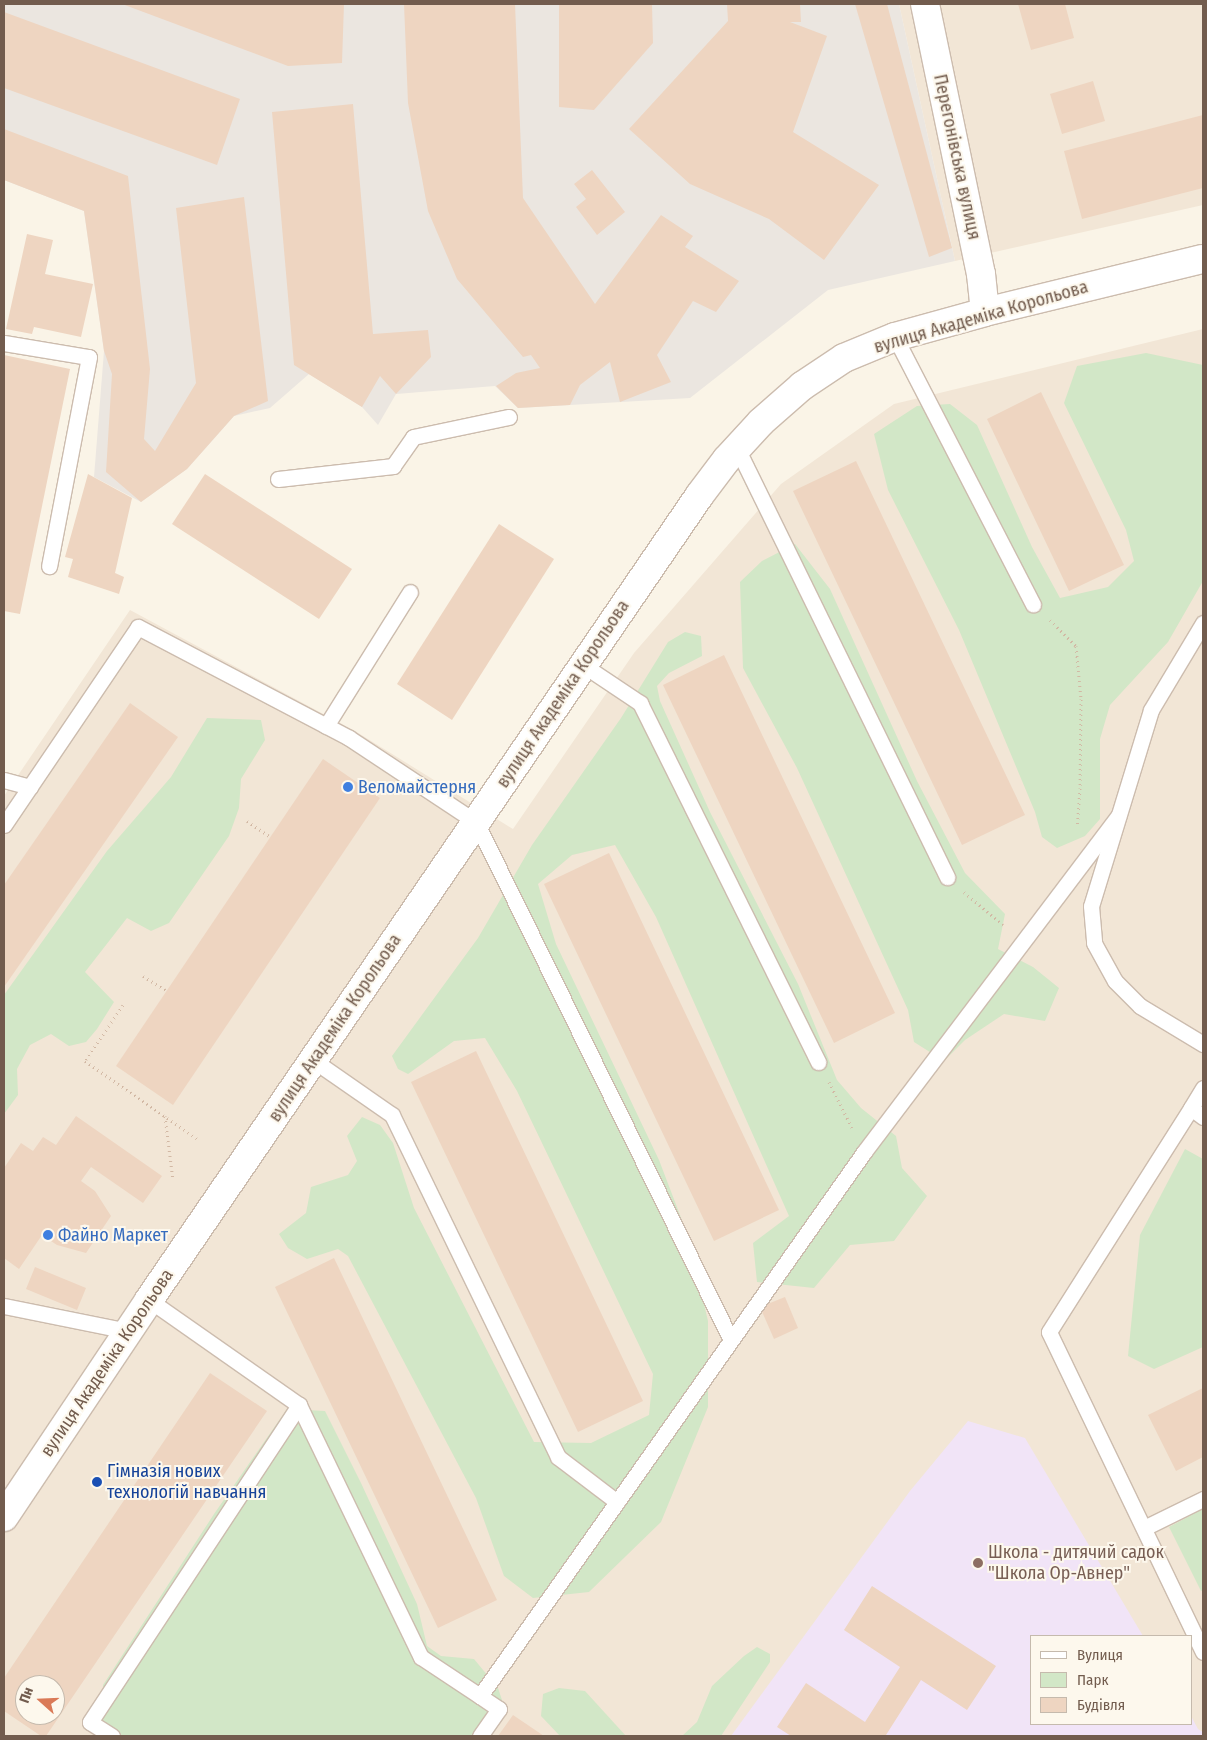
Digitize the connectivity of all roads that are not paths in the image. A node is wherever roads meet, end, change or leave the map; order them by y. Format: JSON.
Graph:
{"nodes":[{"id":1,"x":925,"y":4,"type":"edge"},
{"id":2,"x":1203,"y":259,"type":"edge"},
{"id":3,"x":985,"y":312,"type":"junction"},
{"id":4,"x":895,"y":337,"type":"junction"},
{"id":5,"x":4,"y":343,"type":"edge"},
{"id":6,"x":509,"y":417,"type":"dead end"},
{"id":7,"x":736,"y":448,"type":"junction"},
{"id":8,"x":278,"y":478,"type":"dead end"},
{"id":9,"x":49,"y":566,"type":"dead end"},
{"id":10,"x":410,"y":592,"type":"dead end"},
{"id":11,"x":1033,"y":604,"type":"road end"},
{"id":12,"x":1203,"y":623,"type":"edge"},
{"id":13,"x":583,"y":665,"type":"junction"},
{"id":14,"x":326,"y":726,"type":"junction"},
{"id":15,"x":4,"y":780,"type":"edge"},
{"id":16,"x":30,"y":787,"type":"junction"},
{"id":17,"x":1118,"y":816,"type":"junction"},
{"id":18,"x":476,"y":822,"type":"junction"},
{"id":19,"x":4,"y":825,"type":"edge"},
{"id":20,"x":947,"y":877,"type":"road end"},
{"id":21,"x":1203,"y":1044,"type":"edge"},
{"id":22,"x":313,"y":1060,"type":"junction"},
{"id":23,"x":818,"y":1062,"type":"road end"},
{"id":24,"x":1203,"y":1088,"type":"edge"},
{"id":25,"x":1197,"y":1112,"type":"edge"},
{"id":26,"x":149,"y":1300,"type":"junction"},
{"id":27,"x":4,"y":1306,"type":"edge"},
{"id":28,"x":128,"y":1331,"type":"junction"},
{"id":29,"x":732,"y":1340,"type":"junction"},
{"id":30,"x":299,"y":1405,"type":"junction"},
{"id":31,"x":1203,"y":1498,"type":"edge"},
{"id":32,"x":617,"y":1502,"type":"junction"},
{"id":33,"x":4,"y":1517,"type":"edge"},
{"id":34,"x":1144,"y":1528,"type":"junction"},
{"id":35,"x":1203,"y":1652,"type":"edge"},
{"id":36,"x":480,"y":1696,"type":"junction"},
{"id":37,"x":112,"y":1736,"type":"edge"},
{"id":38,"x":480,"y":1736,"type":"edge"}],
"edges":[{"from":1,"to":3,"type":"street","name":"Перегонівська вулиця"},
{"from":2,"to":3,"type":"street","name":"вулиця Академіка Корольова"},
{"from":3,"to":4,"type":"street","name":"вулиця Академіка Корольова"},
{"from":4,"to":7,"type":"street","name":"вулиця Академіка Корольова"},
{"from":4,"to":11,"type":"lane"},
{"from":5,"to":9,"type":"lane"},
{"from":6,"to":8,"type":"lane"},
{"from":7,"to":13,"type":"street","name":"вулиця Академіка Корольова"},
{"from":7,"to":20,"type":"lane"},
{"from":10,"to":14,"type":"lane"},
{"from":12,"to":17,"type":"lane"},
{"from":13,"to":18,"type":"street","name":"вулиця Академіка Корольова"},
{"from":13,"to":23,"type":"lane"},
{"from":14,"to":16,"type":"lane"},
{"from":14,"to":18,"type":"lane"},
{"from":15,"to":16,"type":"lane"},
{"from":16,"to":19,"type":"lane"},
{"from":17,"to":21,"type":"lane"},
{"from":17,"to":29,"type":"lane"},
{"from":18,"to":22,"type":"street","name":"вулиця Академіка Корольова"},
{"from":18,"to":29,"type":"lane"},
{"from":22,"to":26,"type":"street","name":"вулиця Академіка Корольова"},
{"from":22,"to":32,"type":"lane"},
{"from":24,"to":25,"type":"lane"},
{"from":25,"to":34,"type":"lane"},
{"from":26,"to":28,"type":"street","name":"вулиця Академіка Корольова"},
{"from":26,"to":30,"type":"lane"},
{"from":27,"to":28,"type":"lane"},
{"from":28,"to":33,"type":"street","name":"вулиця Академіка Корольова"},
{"from":29,"to":32,"type":"lane"},
{"from":30,"to":36,"type":"lane"},
{"from":30,"to":37,"type":"lane"},
{"from":31,"to":34,"type":"lane"},
{"from":32,"to":36,"type":"lane"},
{"from":34,"to":35,"type":"lane"},
{"from":36,"to":38,"type":"lane"}]}
